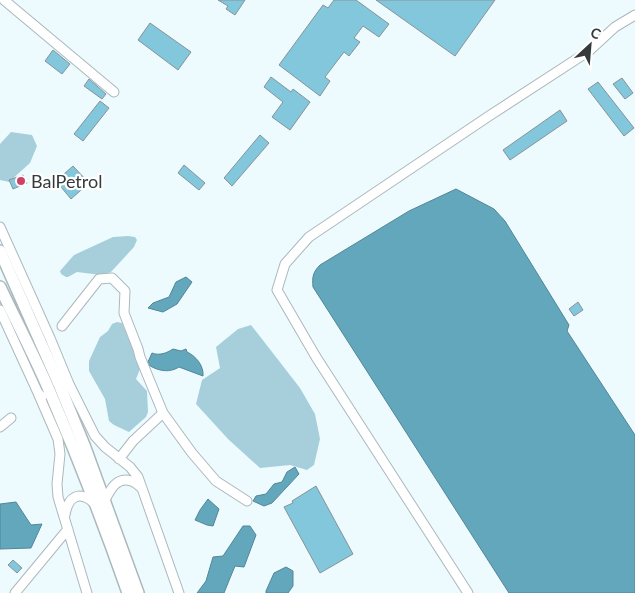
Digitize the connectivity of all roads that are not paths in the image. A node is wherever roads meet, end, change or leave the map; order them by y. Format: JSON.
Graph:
{"nodes":[{"id":1,"x":4,"y":0,"type":"edge"},
{"id":2,"x":635,"y":15,"type":"edge"},
{"id":3,"x":114,"y":92,"type":"dead end"},
{"id":4,"x":0,"y":227,"type":"edge"},
{"id":5,"x":0,"y":251,"type":"edge"},
{"id":6,"x":0,"y":287,"type":"edge"},
{"id":7,"x":0,"y":310,"type":"edge"},
{"id":8,"x":62,"y":326,"type":"dead end"},
{"id":9,"x":69,"y":384,"type":"junction"},
{"id":10,"x":38,"y":393,"type":"junction"},
{"id":11,"x":67,"y":403,"type":"junction"},
{"id":12,"x":58,"y":411,"type":"junction"},
{"id":13,"x":163,"y":413,"type":"junction"},
{"id":14,"x":11,"y":418,"type":"dead end"},
{"id":15,"x":0,"y":428,"type":"edge"},
{"id":16,"x":119,"y":459,"type":"junction"},
{"id":17,"x":142,"y":488,"type":"junction"},
{"id":18,"x":247,"y":501,"type":"dead end"},
{"id":19,"x":101,"y":503,"type":"junction"},
{"id":20,"x":65,"y":518,"type":"junction"},
{"id":21,"x":68,"y":529,"type":"junction"},
{"id":22,"x":115,"y":541,"type":"junction"},
{"id":23,"x":15,"y":593,"type":"edge"},
{"id":24,"x":87,"y":593,"type":"edge"},
{"id":25,"x":128,"y":593,"type":"edge"},
{"id":26,"x":138,"y":593,"type":"edge"},
{"id":27,"x":179,"y":593,"type":"edge"},
{"id":28,"x":468,"y":593,"type":"edge"}],
"edges":[{"from":1,"to":3,"type":"street"},
{"from":2,"to":28,"type":"street"},
{"from":4,"to":9,"type":"street"},
{"from":5,"to":11,"type":"main road"},
{"from":6,"to":12,"type":"main road"},
{"from":7,"to":10,"type":"street"},
{"from":8,"to":13,"type":"street"},
{"from":9,"to":11,"type":"street"},
{"from":9,"to":16,"type":"street"},
{"from":10,"to":12,"type":"street"},
{"from":10,"to":20,"type":"street"},
{"from":11,"to":19,"type":"main road"},
{"from":12,"to":19,"type":"main road"},
{"from":13,"to":16,"type":"street"},
{"from":13,"to":18,"type":"street"},
{"from":14,"to":15,"type":"street"},
{"from":16,"to":17,"type":"street"},
{"from":17,"to":19,"type":"street"},
{"from":17,"to":27,"type":"street"},
{"from":19,"to":20,"type":"street"},
{"from":19,"to":22,"type":"main road"},
{"from":20,"to":21,"type":"street"},
{"from":21,"to":23,"type":"street"},
{"from":21,"to":24,"type":"street"},
{"from":22,"to":25,"type":"main road"},
{"from":22,"to":26,"type":"main road"}]}
